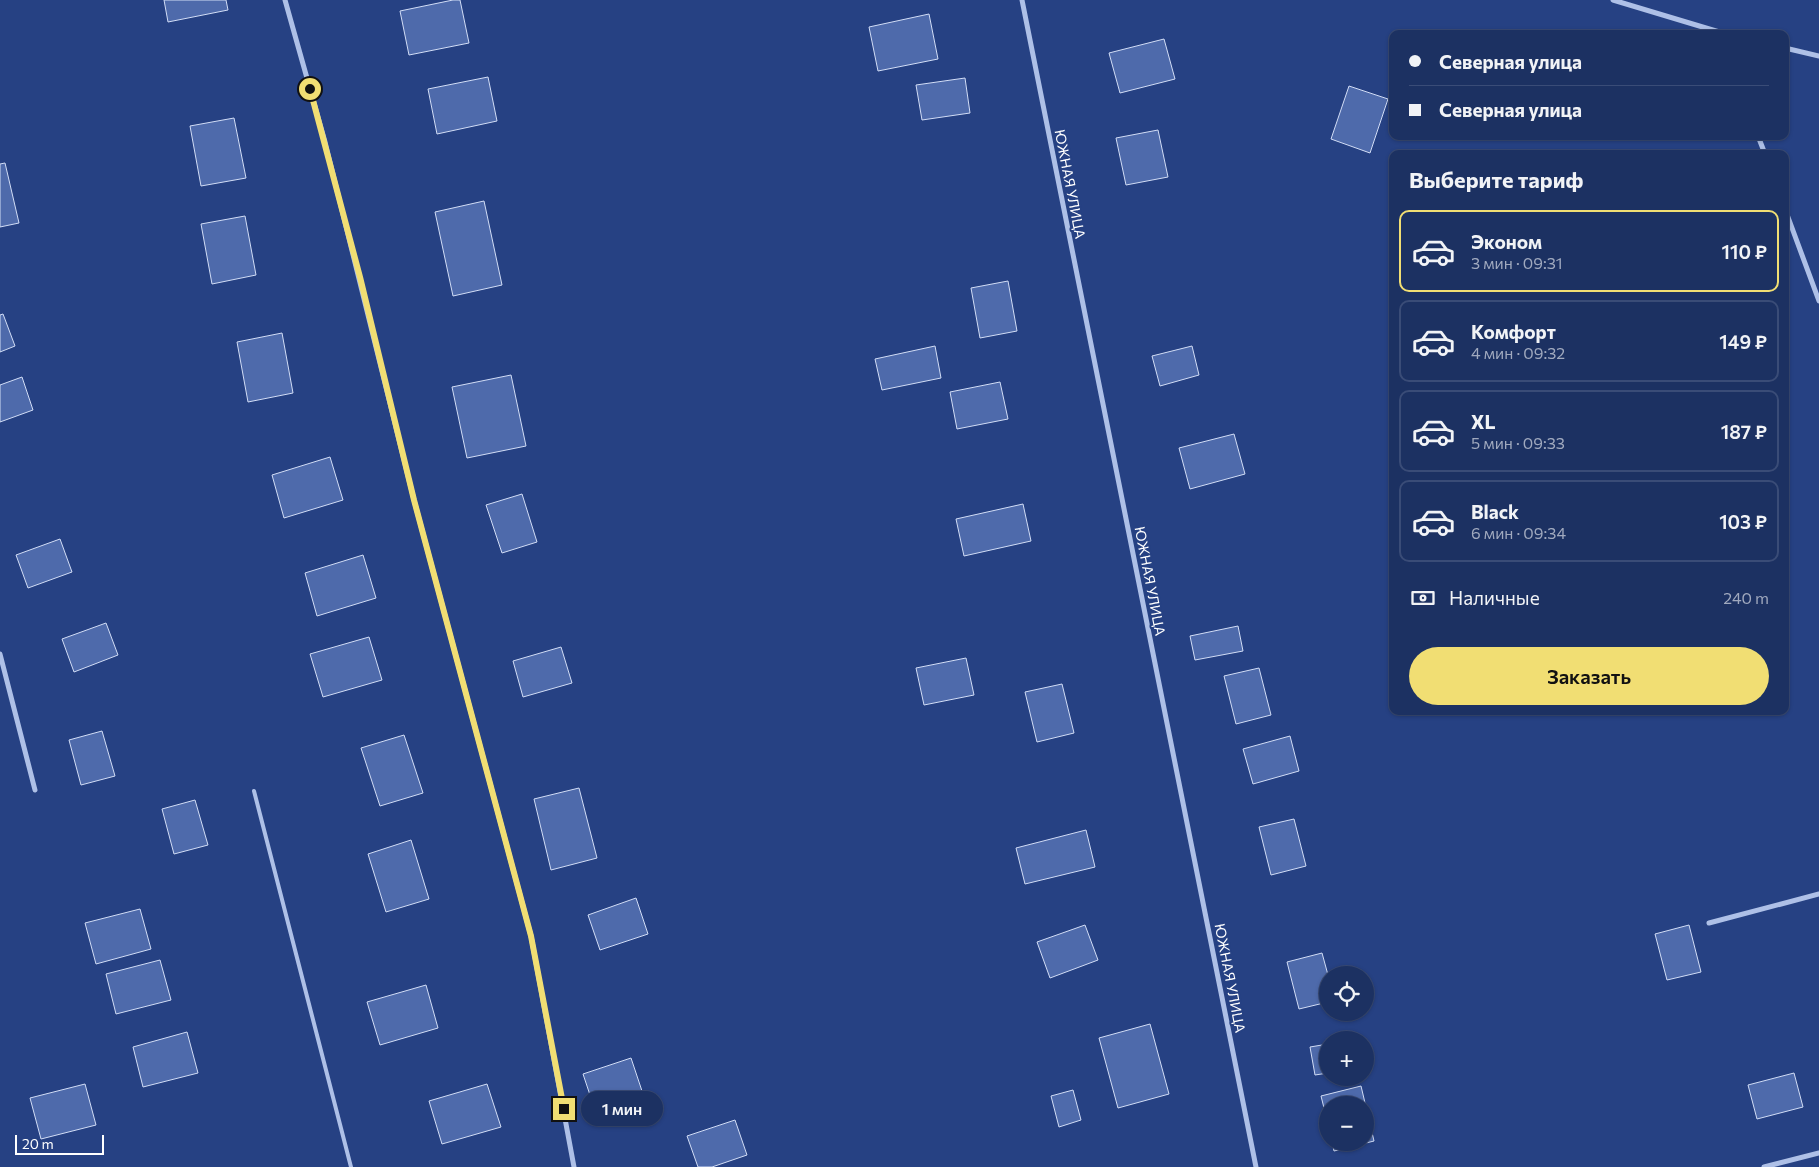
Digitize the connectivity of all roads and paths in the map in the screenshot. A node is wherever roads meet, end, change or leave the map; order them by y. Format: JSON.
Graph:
{"nodes":[{"id":1,"x":285,"y":0,"type":"edge"},
{"id":2,"x":1022,"y":0,"type":"edge"},
{"id":3,"x":1613,"y":0,"type":"edge"},
{"id":4,"x":1712,"y":30,"type":"edge"},
{"id":5,"x":1789,"y":49,"type":"edge"},
{"id":6,"x":1819,"y":56,"type":"edge"},
{"id":7,"x":1789,"y":220,"type":"edge"},
{"id":8,"x":1819,"y":301,"type":"edge"},
{"id":9,"x":0,"y":654,"type":"edge"},
{"id":10,"x":35,"y":790,"type":"dead end"},
{"id":11,"x":254,"y":791,"type":"dead end"},
{"id":12,"x":1819,"y":894,"type":"edge"},
{"id":13,"x":1708,"y":923,"type":"dead end"},
{"id":14,"x":1819,"y":1153,"type":"edge"},
{"id":15,"x":351,"y":1167,"type":"edge"},
{"id":16,"x":574,"y":1167,"type":"edge"},
{"id":17,"x":1256,"y":1167,"type":"edge"},
{"id":18,"x":1764,"y":1167,"type":"edge"}],
"edges":[{"from":1,"to":16,"type":"street"},
{"from":2,"to":17,"type":"street","name":"ЮЖНАЯ УЛИЦА"},
{"from":3,"to":4,"type":"street"},
{"from":5,"to":6,"type":"street"},
{"from":7,"to":8,"type":"street"},
{"from":9,"to":10,"type":"street"},
{"from":11,"to":15,"type":"lane"},
{"from":12,"to":13,"type":"street"},
{"from":14,"to":18,"type":"street"}]}
